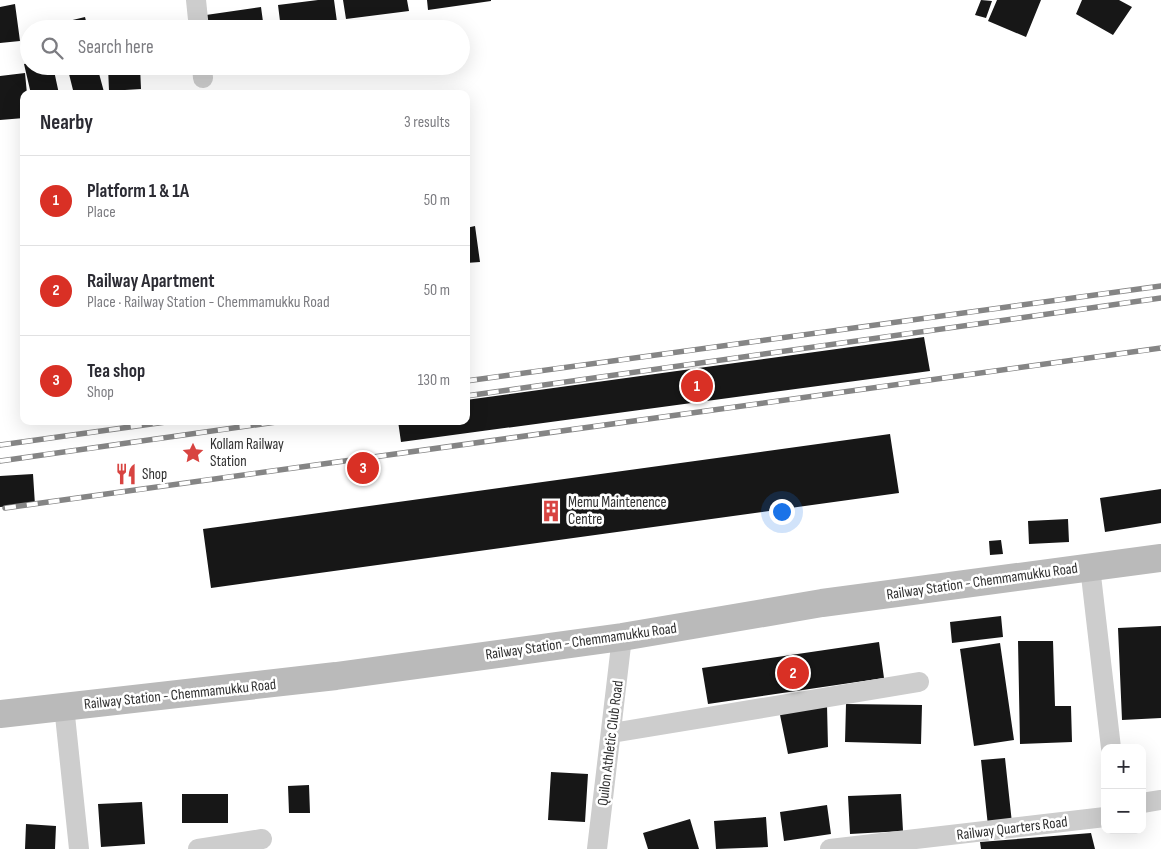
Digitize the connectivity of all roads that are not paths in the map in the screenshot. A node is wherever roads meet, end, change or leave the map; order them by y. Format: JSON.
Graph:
{"nodes":[{"id":1,"x":196,"y":0,"type":"edge"},
{"id":2,"x":198,"y":20,"type":"edge"},
{"id":3,"x":1161,"y":558,"type":"edge"},
{"id":4,"x":1090,"y":567,"type":"junction"},
{"id":5,"x":622,"y":636,"type":"junction"},
{"id":6,"x":919,"y":682,"type":"dead end"},
{"id":7,"x":64,"y":706,"type":"junction"},
{"id":8,"x":0,"y":714,"type":"edge"},
{"id":9,"x":612,"y":733,"type":"junction"},
{"id":10,"x":1110,"y":744,"type":"edge"},
{"id":11,"x":1161,"y":800,"type":"edge"},
{"id":12,"x":1146,"y":802,"type":"edge"},
{"id":13,"x":1101,"y":817,"type":"edge"},
{"id":14,"x":262,"y":839,"type":"dead end"},
{"id":15,"x":79,"y":849,"type":"edge"},
{"id":16,"x":198,"y":849,"type":"edge"},
{"id":17,"x":597,"y":849,"type":"edge"},
{"id":18,"x":830,"y":849,"type":"edge"}],
"edges":[{"from":1,"to":2,"type":"street"},
{"from":3,"to":4,"type":"main road","name":"Railway Station - Chemmamukku Road"},
{"from":4,"to":5,"type":"main road","name":"Railway Station - Chemmamukku Road"},
{"from":4,"to":10,"type":"street"},
{"from":5,"to":7,"type":"main road","name":"Railway Station - Chemmamukku Road"},
{"from":5,"to":9,"type":"street","name":"Quilon Athletic Club Road"},
{"from":6,"to":9,"type":"street"},
{"from":7,"to":8,"type":"main road","name":"Railway Station - Chemmamukku Road"},
{"from":7,"to":15,"type":"street"},
{"from":9,"to":17,"type":"street","name":"Quilon Athletic Club Road"},
{"from":11,"to":12,"type":"street"},
{"from":13,"to":18,"type":"street","name":"Railway Quarters Road"},
{"from":14,"to":16,"type":"street"}]}
